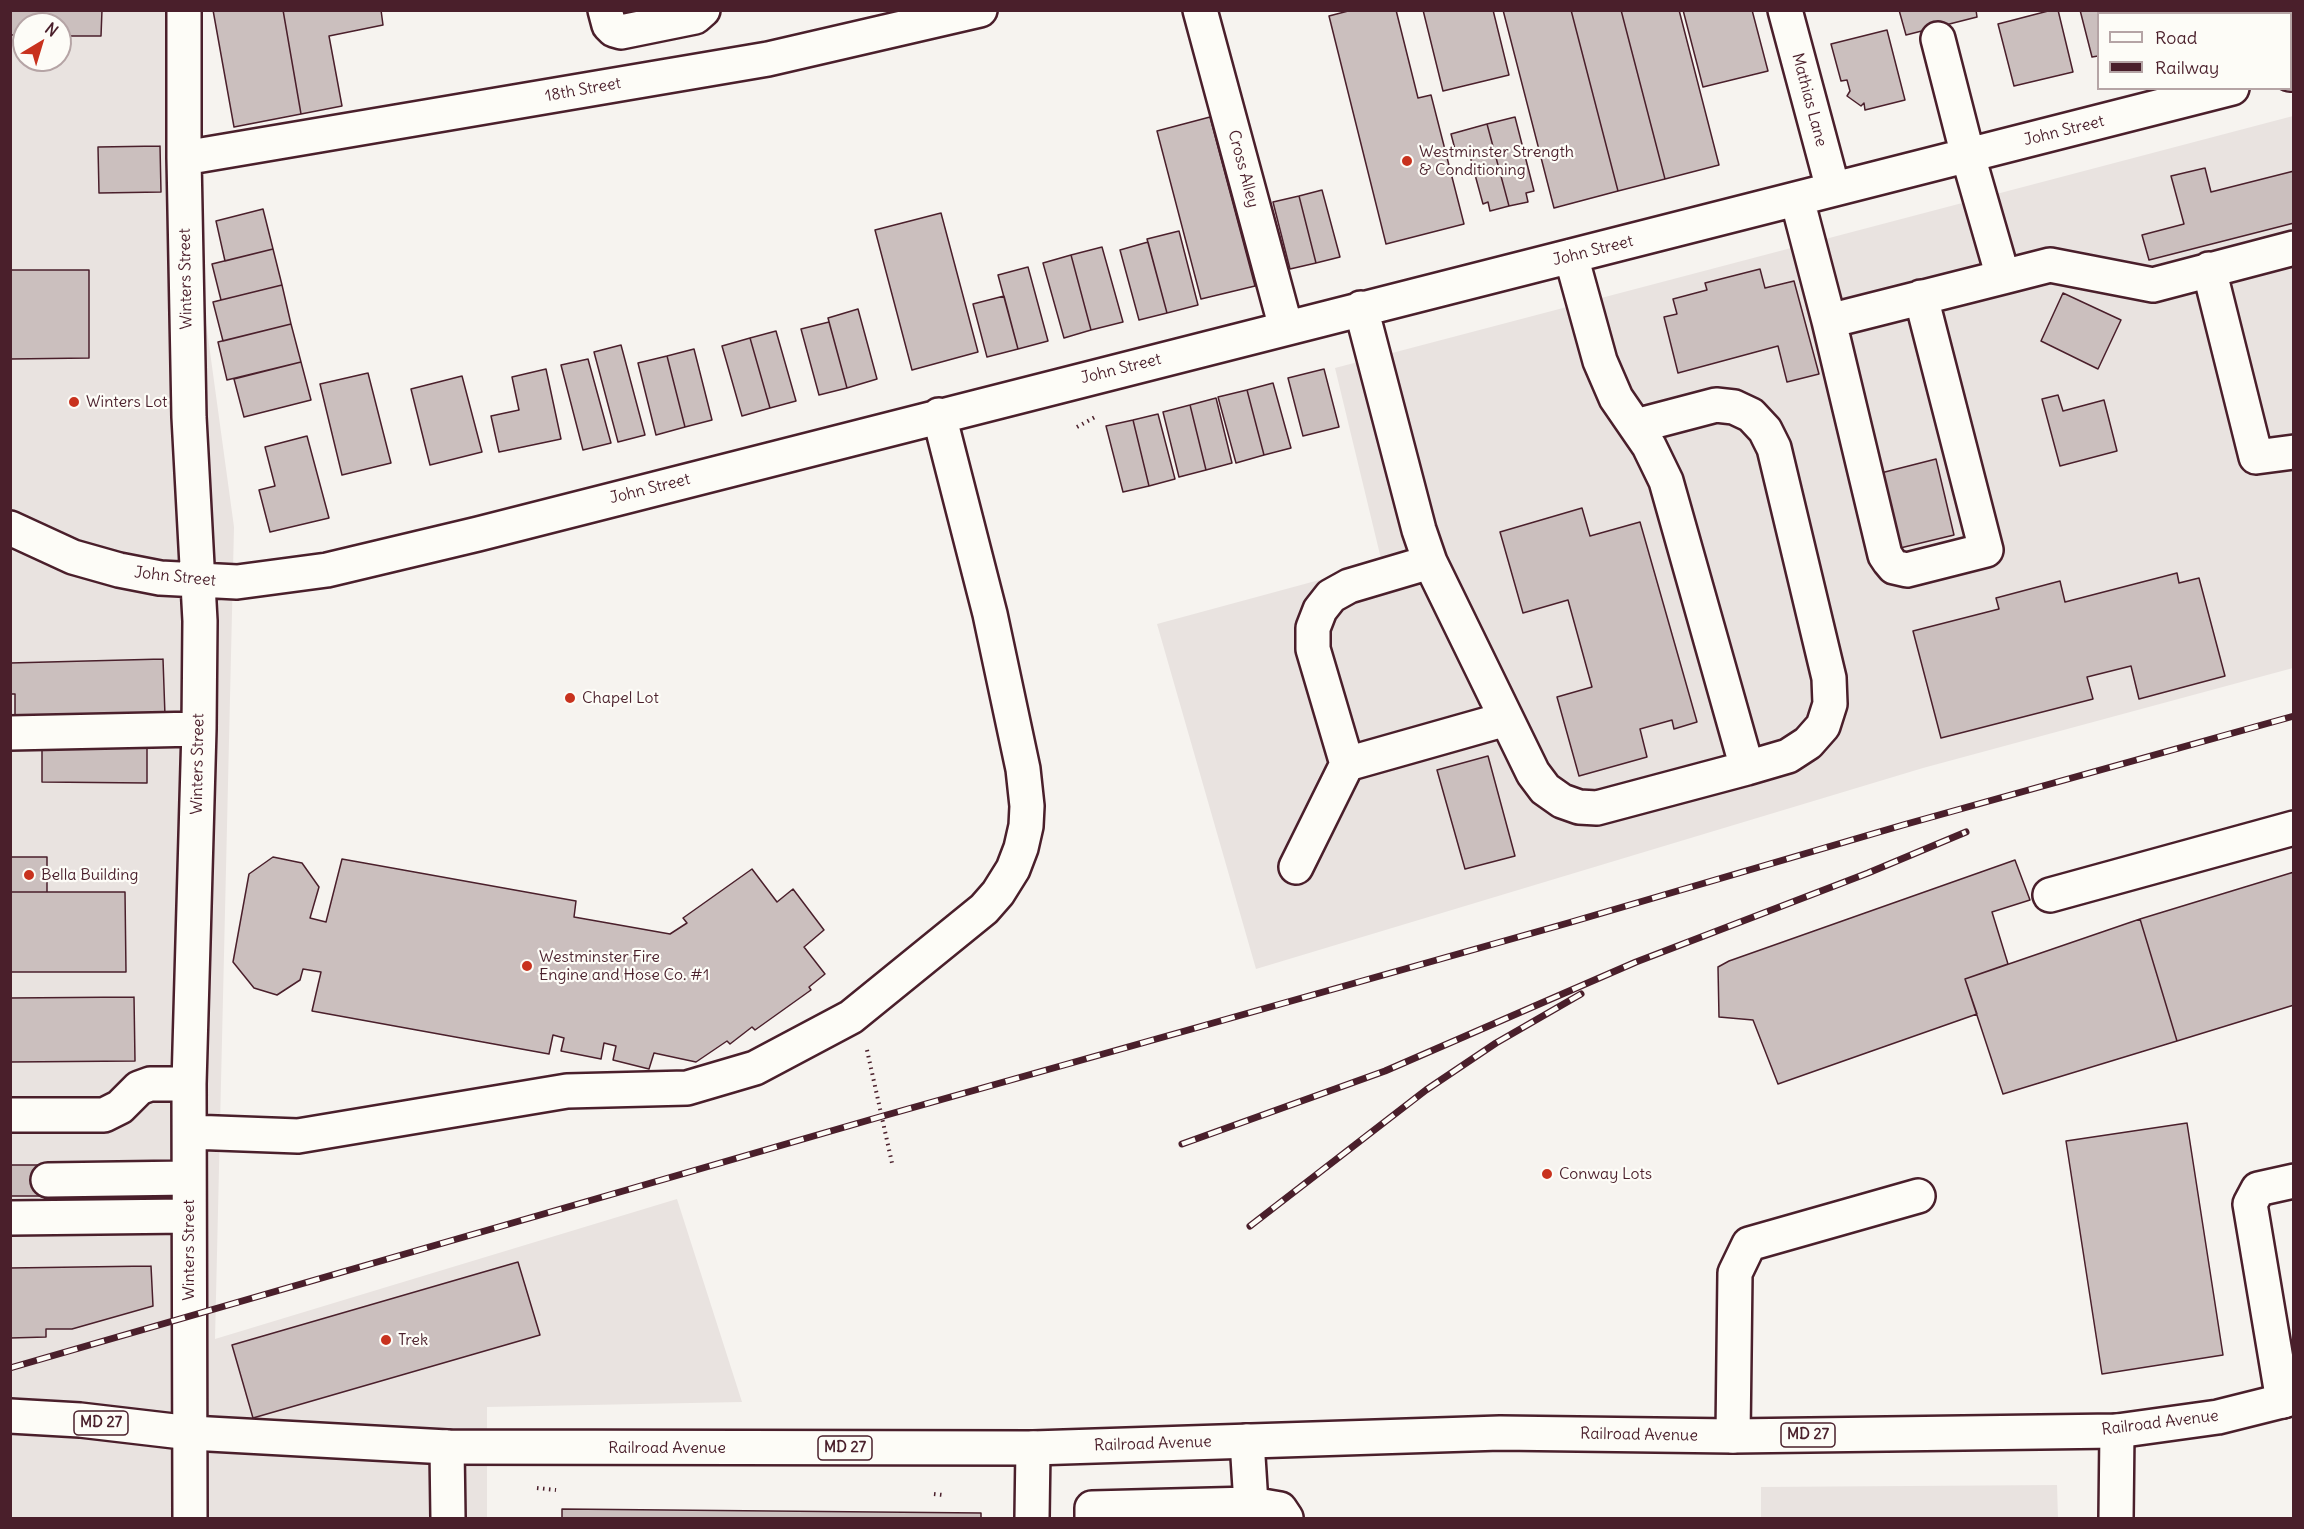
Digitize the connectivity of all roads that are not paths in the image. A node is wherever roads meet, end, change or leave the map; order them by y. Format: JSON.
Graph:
{"nodes":[{"id":1,"x":184,"y":10,"type":"edge"},
{"id":2,"x":605,"y":10,"type":"edge"},
{"id":3,"x":703,"y":10,"type":"edge"},
{"id":4,"x":980,"y":10,"type":"edge"},
{"id":5,"x":1200,"y":10,"type":"edge"},
{"id":6,"x":1785,"y":10,"type":"edge"},
{"id":7,"x":1938,"y":39,"type":"dead end"},
{"id":8,"x":2217,"y":90,"type":"edge"},
{"id":9,"x":1968,"y":156,"type":"junction"},
{"id":10,"x":184,"y":158,"type":"junction"},
{"id":11,"x":1833,"y":189,"type":"junction"},
{"id":12,"x":1797,"y":199,"type":"junction"},
{"id":13,"x":2294,"y":248,"type":"edge"},
{"id":14,"x":1571,"y":256,"type":"junction"},
{"id":15,"x":2209,"y":269,"type":"junction"},
{"id":16,"x":2003,"y":277,"type":"junction"},
{"id":17,"x":1921,"y":297,"type":"junction"},
{"id":18,"x":1361,"y":308,"type":"junction"},
{"id":19,"x":1829,"y":321,"type":"junction"},
{"id":20,"x":1286,"y":327,"type":"junction"},
{"id":21,"x":939,"y":416,"type":"junction"},
{"id":22,"x":1636,"y":426,"type":"junction"},
{"id":23,"x":2294,"y":452,"type":"edge"},
{"id":24,"x":10,"y":528,"type":"edge"},
{"id":25,"x":1430,"y":562,"type":"junction"},
{"id":26,"x":199,"y":581,"type":"junction"},
{"id":27,"x":1506,"y":719,"type":"junction"},
{"id":28,"x":200,"y":729,"type":"junction"},
{"id":29,"x":10,"y":733,"type":"edge"},
{"id":30,"x":1347,"y":764,"type":"junction"},
{"id":31,"x":1747,"y":768,"type":"junction"},
{"id":32,"x":2294,"y":828,"type":"edge"},
{"id":33,"x":1296,"y":867,"type":"dead end"},
{"id":34,"x":2050,"y":895,"type":"dead end"},
{"id":35,"x":189,"y":1084,"type":"junction"},
{"id":36,"x":10,"y":1115,"type":"edge"},
{"id":37,"x":190,"y":1132,"type":"junction"},
{"id":38,"x":189,"y":1178,"type":"junction"},
{"id":39,"x":48,"y":1180,"type":"dead end"},
{"id":40,"x":2294,"y":1181,"type":"edge"},
{"id":41,"x":1918,"y":1196,"type":"dead end"},
{"id":42,"x":188,"y":1216,"type":"junction"},
{"id":43,"x":10,"y":1218,"type":"edge"},
{"id":44,"x":2288,"y":1399,"type":"edge"},
{"id":45,"x":10,"y":1416,"type":"edge"},
{"id":46,"x":2117,"y":1431,"type":"junction"},
{"id":47,"x":191,"y":1432,"type":"junction"},
{"id":48,"x":1733,"y":1436,"type":"junction"},
{"id":49,"x":1247,"y":1441,"type":"junction"},
{"id":50,"x":447,"y":1447,"type":"junction"},
{"id":51,"x":1033,"y":1448,"type":"junction"},
{"id":52,"x":1234,"y":1509,"type":"edge"},
{"id":53,"x":1172,"y":1512,"type":"edge"},
{"id":54,"x":190,"y":1518,"type":"edge"},
{"id":55,"x":448,"y":1518,"type":"edge"},
{"id":56,"x":1032,"y":1518,"type":"edge"},
{"id":57,"x":1092,"y":1518,"type":"edge"},
{"id":58,"x":1286,"y":1518,"type":"edge"},
{"id":59,"x":2116,"y":1518,"type":"edge"}],
"edges":[{"from":1,"to":10,"type":"main road","name":"Winters Street"},
{"from":2,"to":3,"type":"main road"},
{"from":4,"to":10,"type":"main road","name":"18th Street"},
{"from":5,"to":20,"type":"main road","name":"Cross Alley"},
{"from":6,"to":11,"type":"main road","name":"Mathias Lane"},
{"from":7,"to":9,"type":"main road"},
{"from":8,"to":9,"type":"main road","name":"John Street"},
{"from":9,"to":11,"type":"main road","name":"John Street"},
{"from":9,"to":16,"type":"main road"},
{"from":10,"to":26,"type":"main road","name":"Winters Street"},
{"from":11,"to":12,"type":"main road","name":"John Street"},
{"from":12,"to":14,"type":"main road","name":"John Street"},
{"from":12,"to":19,"type":"main road"},
{"from":13,"to":15,"type":"main road"},
{"from":14,"to":18,"type":"main road","name":"John Street"},
{"from":14,"to":22,"type":"main road"},
{"from":15,"to":16,"type":"main road"},
{"from":15,"to":23,"type":"main road"},
{"from":16,"to":17,"type":"main road"},
{"from":17,"to":19,"type":"main road"},
{"from":17,"to":19,"type":"main road"},
{"from":18,"to":20,"type":"main road","name":"John Street"},
{"from":18,"to":25,"type":"main road"},
{"from":20,"to":21,"type":"main road","name":"John Street"},
{"from":21,"to":26,"type":"main road","name":"John Street"},
{"from":21,"to":37,"type":"main road"},
{"from":22,"to":31,"type":"main road"},
{"from":22,"to":31,"type":"main road"},
{"from":24,"to":26,"type":"main road","name":"John Street"},
{"from":25,"to":27,"type":"main road"},
{"from":25,"to":30,"type":"main road"},
{"from":26,"to":28,"type":"main road","name":"Winters Street"},
{"from":27,"to":30,"type":"main road"},
{"from":27,"to":31,"type":"main road"},
{"from":28,"to":29,"type":"main road"},
{"from":28,"to":35,"type":"main road","name":"Winters Street"},
{"from":30,"to":33,"type":"main road"},
{"from":32,"to":34,"type":"main road"},
{"from":35,"to":36,"type":"main road"},
{"from":35,"to":37,"type":"main road","name":"Winters Street"},
{"from":37,"to":38,"type":"main road","name":"Winters Street"},
{"from":38,"to":39,"type":"main road"},
{"from":38,"to":42,"type":"main road","name":"Winters Street"},
{"from":40,"to":44,"type":"main road"},
{"from":41,"to":48,"type":"main road"},
{"from":42,"to":43,"type":"main road"},
{"from":42,"to":47,"type":"main road","name":"Winters Street"},
{"from":44,"to":46,"type":"main road","name":"Railroad Avenue","number":"MD 27"},
{"from":45,"to":47,"type":"main road","name":"Railroad Avenue","number":"MD 27"},
{"from":46,"to":48,"type":"main road","name":"Railroad Avenue","number":"MD 27"},
{"from":46,"to":59,"type":"main road"},
{"from":47,"to":50,"type":"main road","name":"Railroad Avenue","number":"MD 27"},
{"from":47,"to":54,"type":"main road","name":"Winters Street"},
{"from":48,"to":49,"type":"main road","name":"Railroad Avenue","number":"MD 27"},
{"from":49,"to":51,"type":"main road","name":"Railroad Avenue","number":"MD 27"},
{"from":49,"to":52,"type":"main road"},
{"from":50,"to":51,"type":"main road","name":"Railroad Avenue","number":"MD 27"},
{"from":50,"to":55,"type":"main road"},
{"from":51,"to":56,"type":"main road"},
{"from":52,"to":53,"type":"main road"},
{"from":52,"to":58,"type":"main road"},
{"from":53,"to":57,"type":"main road"}]}
